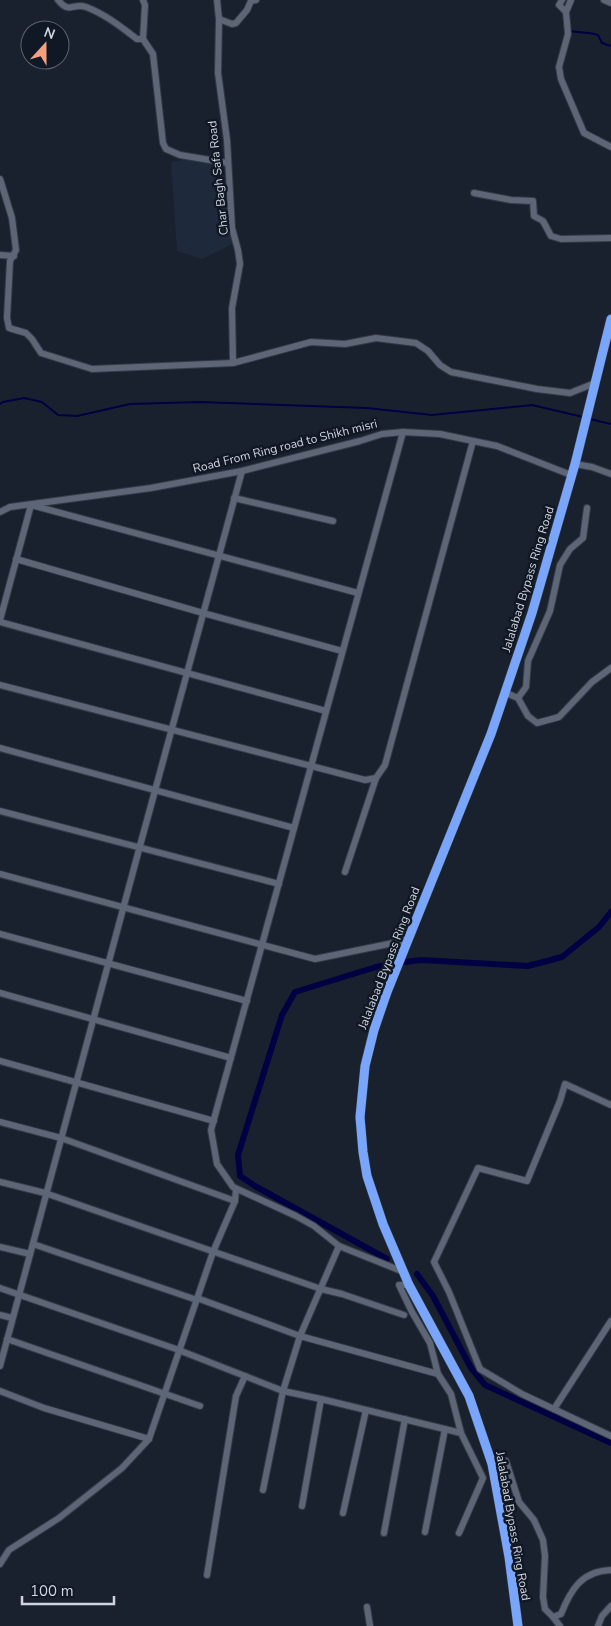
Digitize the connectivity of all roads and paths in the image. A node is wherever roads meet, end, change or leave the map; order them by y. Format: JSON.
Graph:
{"nodes":[{"id":1,"x":58,"y":0,"type":"edge"},
{"id":2,"x":143,"y":0,"type":"edge"},
{"id":3,"x":218,"y":0,"type":"edge"},
{"id":4,"x":256,"y":0,"type":"edge"},
{"id":5,"x":562,"y":0,"type":"edge"},
{"id":6,"x":571,"y":0,"type":"edge"},
{"id":7,"x":604,"y":0,"type":"edge"},
{"id":8,"x":611,"y":3,"type":"edge"},
{"id":9,"x":566,"y":12,"type":"junction"},
{"id":10,"x":219,"y":19,"type":"junction"},
{"id":11,"x":143,"y":40,"type":"junction"},
{"id":12,"x":611,"y":147,"type":"edge"},
{"id":13,"x":228,"y":163,"type":"junction"},
{"id":14,"x":0,"y":179,"type":"edge"},
{"id":15,"x":474,"y":193,"type":"dead end"},
{"id":16,"x":3,"y":195,"type":"edge"},
{"id":17,"x":611,"y":230,"type":"edge"},
{"id":18,"x":610,"y":238,"type":"edge"},
{"id":19,"x":0,"y":255,"type":"edge"},
{"id":20,"x":14,"y":256,"type":"junction"},
{"id":21,"x":611,"y":319,"type":"edge"},
{"id":22,"x":234,"y":363,"type":"junction"},
{"id":23,"x":596,"y":383,"type":"junction"},
{"id":24,"x":402,"y":432,"type":"junction"},
{"id":25,"x":473,"y":441,"type":"junction"},
{"id":26,"x":575,"y":464,"type":"junction"},
{"id":27,"x":242,"y":471,"type":"junction"},
{"id":28,"x":611,"y":474,"type":"edge"},
{"id":29,"x":571,"y":475,"type":"junction"},
{"id":30,"x":234,"y":498,"type":"junction"},
{"id":31,"x":31,"y":505,"type":"junction"},
{"id":32,"x":587,"y":508,"type":"dead end"},
{"id":33,"x":0,"y":512,"type":"edge"},
{"id":34,"x":333,"y":522,"type":"dead end"},
{"id":35,"x":219,"y":556,"type":"junction"},
{"id":36,"x":16,"y":559,"type":"junction"},
{"id":37,"x":358,"y":593,"type":"junction"},
{"id":38,"x":203,"y":613,"type":"junction"},
{"id":39,"x":0,"y":621,"type":"edge"},
{"id":40,"x":342,"y":651,"type":"junction"},
{"id":41,"x":611,"y":668,"type":"edge"},
{"id":42,"x":187,"y":673,"type":"junction"},
{"id":43,"x":0,"y":685,"type":"edge"},
{"id":44,"x":506,"y":693,"type":"junction"},
{"id":45,"x":518,"y":698,"type":"junction"},
{"id":46,"x":326,"y":711,"type":"junction"},
{"id":47,"x":172,"y":730,"type":"junction"},
{"id":48,"x":0,"y":748,"type":"edge"},
{"id":49,"x":311,"y":766,"type":"junction"},
{"id":50,"x":376,"y":778,"type":"junction"},
{"id":51,"x":154,"y":790,"type":"junction"},
{"id":52,"x":0,"y":811,"type":"edge"},
{"id":53,"x":294,"y":828,"type":"junction"},
{"id":54,"x":140,"y":848,"type":"junction"},
{"id":55,"x":345,"y":872,"type":"dead end"},
{"id":56,"x":0,"y":874,"type":"edge"},
{"id":57,"x":279,"y":884,"type":"junction"},
{"id":58,"x":124,"y":908,"type":"junction"},
{"id":59,"x":0,"y":934,"type":"edge"},
{"id":60,"x":408,"y":940,"type":"junction"},
{"id":61,"x":262,"y":945,"type":"junction"},
{"id":62,"x":109,"y":964,"type":"junction"},
{"id":63,"x":0,"y":993,"type":"edge"},
{"id":64,"x":246,"y":1001,"type":"junction"},
{"id":65,"x":94,"y":1019,"type":"junction"},
{"id":66,"x":231,"y":1058,"type":"junction"},
{"id":67,"x":0,"y":1061,"type":"edge"},
{"id":68,"x":76,"y":1082,"type":"junction"},
{"id":69,"x":611,"y":1106,"type":"edge"},
{"id":70,"x":214,"y":1121,"type":"junction"},
{"id":71,"x":0,"y":1122,"type":"edge"},
{"id":72,"x":61,"y":1138,"type":"junction"},
{"id":73,"x":0,"y":1182,"type":"edge"},
{"id":74,"x":236,"y":1189,"type":"junction"},
{"id":75,"x":45,"y":1193,"type":"junction"},
{"id":76,"x":235,"y":1201,"type":"junction"},
{"id":77,"x":33,"y":1244,"type":"junction"},
{"id":78,"x":0,"y":1246,"type":"edge"},
{"id":79,"x":339,"y":1246,"type":"junction"},
{"id":80,"x":213,"y":1252,"type":"junction"},
{"id":81,"x":30,"y":1254,"type":"junction"},
{"id":82,"x":404,"y":1272,"type":"junction"},
{"id":83,"x":408,"y":1285,"type":"junction"},
{"id":84,"x":0,"y":1288,"type":"edge"},
{"id":85,"x":321,"y":1289,"type":"junction"},
{"id":86,"x":20,"y":1294,"type":"junction"},
{"id":87,"x":197,"y":1298,"type":"junction"},
{"id":88,"x":404,"y":1314,"type":"dead end"},
{"id":89,"x":0,"y":1315,"type":"edge"},
{"id":90,"x":12,"y":1318,"type":"junction"},
{"id":91,"x":611,"y":1321,"type":"edge"},
{"id":92,"x":300,"y":1336,"type":"junction"},
{"id":93,"x":7,"y":1339,"type":"junction"},
{"id":94,"x":178,"y":1350,"type":"junction"},
{"id":95,"x":0,"y":1366,"type":"edge"},
{"id":96,"x":438,"y":1374,"type":"junction"},
{"id":97,"x":245,"y":1376,"type":"junction"},
{"id":98,"x":0,"y":1391,"type":"edge"},
{"id":99,"x":283,"y":1391,"type":"junction"},
{"id":100,"x":164,"y":1394,"type":"junction"},
{"id":101,"x":321,"y":1399,"type":"junction"},
{"id":102,"x":200,"y":1406,"type":"dead end"},
{"id":103,"x":554,"y":1409,"type":"junction"},
{"id":104,"x":366,"y":1410,"type":"junction"},
{"id":105,"x":405,"y":1419,"type":"junction"},
{"id":106,"x":444,"y":1429,"type":"junction"},
{"id":107,"x":461,"y":1433,"type":"junction"},
{"id":108,"x":611,"y":1436,"type":"edge"},
{"id":109,"x":149,"y":1440,"type":"junction"},
{"id":110,"x":506,"y":1461,"type":"dead end"},
{"id":111,"x":263,"y":1490,"type":"dead end"},
{"id":112,"x":302,"y":1506,"type":"dead end"},
{"id":113,"x":343,"y":1513,"type":"dead end"},
{"id":114,"x":425,"y":1532,"type":"dead end"},
{"id":115,"x":384,"y":1533,"type":"dead end"},
{"id":116,"x":459,"y":1533,"type":"dead end"},
{"id":117,"x":0,"y":1564,"type":"edge"},
{"id":118,"x":611,"y":1570,"type":"edge"},
{"id":119,"x":207,"y":1575,"type":"dead end"},
{"id":120,"x":611,"y":1606,"type":"edge"},
{"id":121,"x":367,"y":1607,"type":"dead end"},
{"id":122,"x":553,"y":1617,"type":"junction"},
{"id":123,"x":370,"y":1626,"type":"edge"},
{"id":124,"x":518,"y":1626,"type":"edge"},
{"id":125,"x":560,"y":1626,"type":"edge"},
{"id":126,"x":598,"y":1626,"type":"edge"}],
"edges":[{"from":1,"to":11,"type":"street"},
{"from":2,"to":11,"type":"street"},
{"from":3,"to":10,"type":"street","name":"Char Bagh Safa Road"},
{"from":4,"to":10,"type":"street"},
{"from":5,"to":9,"type":"street"},
{"from":6,"to":9,"type":"street"},
{"from":7,"to":8,"type":"street"},
{"from":9,"to":12,"type":"street"},
{"from":10,"to":13,"type":"street","name":"Char Bagh Safa Road"},
{"from":11,"to":13,"type":"street"},
{"from":13,"to":22,"type":"street","name":"Char Bagh Safa Road"},
{"from":14,"to":16,"type":"street"},
{"from":15,"to":18,"type":"street"},
{"from":16,"to":20,"type":"street"},
{"from":17,"to":18,"type":"street"},
{"from":19,"to":20,"type":"street"},
{"from":20,"to":22,"type":"street"},
{"from":21,"to":23,"type":"highway","name":"Jalalabad Bypass Ring Road"},
{"from":22,"to":23,"type":"street"},
{"from":23,"to":26,"type":"highway","name":"Jalalabad Bypass Ring Road"},
{"from":24,"to":25,"type":"street","name":"Road From Ring road to Shikh misri"},
{"from":24,"to":27,"type":"street","name":"Road From Ring road to Shikh misri"},
{"from":24,"to":37,"type":"street"},
{"from":25,"to":29,"type":"street","name":"Road From Ring road to Shikh misri"},
{"from":25,"to":50,"type":"street"},
{"from":26,"to":28,"type":"street"},
{"from":26,"to":29,"type":"highway","name":"Jalalabad Bypass Ring Road"},
{"from":27,"to":30,"type":"street"},
{"from":27,"to":31,"type":"street","name":"Road From Ring road to Shikh misri"},
{"from":29,"to":44,"type":"highway","name":"Jalalabad Bypass Ring Road"},
{"from":30,"to":34,"type":"street"},
{"from":30,"to":35,"type":"street"},
{"from":31,"to":33,"type":"street","name":"Road From Ring road to Shikh misri"},
{"from":31,"to":35,"type":"street"},
{"from":31,"to":36,"type":"street"},
{"from":32,"to":45,"type":"street"},
{"from":35,"to":37,"type":"street"},
{"from":35,"to":38,"type":"street"},
{"from":36,"to":38,"type":"street"},
{"from":36,"to":39,"type":"street"},
{"from":37,"to":40,"type":"street"},
{"from":38,"to":40,"type":"street"},
{"from":38,"to":42,"type":"street"},
{"from":39,"to":42,"type":"street"},
{"from":40,"to":46,"type":"street"},
{"from":41,"to":45,"type":"street"},
{"from":42,"to":46,"type":"street"},
{"from":42,"to":47,"type":"street"},
{"from":43,"to":47,"type":"street"},
{"from":44,"to":45,"type":"street"},
{"from":44,"to":60,"type":"highway","name":"Jalalabad Bypass Ring Road"},
{"from":46,"to":49,"type":"street"},
{"from":47,"to":49,"type":"street"},
{"from":47,"to":51,"type":"street"},
{"from":48,"to":51,"type":"street"},
{"from":49,"to":50,"type":"street"},
{"from":49,"to":53,"type":"street"},
{"from":50,"to":55,"type":"street"},
{"from":51,"to":53,"type":"street"},
{"from":51,"to":54,"type":"street"},
{"from":52,"to":54,"type":"street"},
{"from":53,"to":57,"type":"street"},
{"from":54,"to":57,"type":"street"},
{"from":54,"to":58,"type":"street"},
{"from":56,"to":58,"type":"street"},
{"from":57,"to":61,"type":"street"},
{"from":58,"to":61,"type":"street"},
{"from":58,"to":62,"type":"street"},
{"from":59,"to":62,"type":"street"},
{"from":60,"to":61,"type":"street"},
{"from":60,"to":82,"type":"highway","name":"Jalalabad Bypass Ring Road"},
{"from":61,"to":64,"type":"street"},
{"from":62,"to":64,"type":"street"},
{"from":62,"to":65,"type":"street"},
{"from":63,"to":65,"type":"street"},
{"from":64,"to":66,"type":"street"},
{"from":65,"to":66,"type":"street"},
{"from":65,"to":68,"type":"street"},
{"from":66,"to":70,"type":"street"},
{"from":67,"to":68,"type":"street"},
{"from":68,"to":70,"type":"street"},
{"from":68,"to":72,"type":"street"},
{"from":69,"to":103,"type":"street"},
{"from":70,"to":74,"type":"street"},
{"from":71,"to":72,"type":"street"},
{"from":72,"to":75,"type":"street"},
{"from":72,"to":76,"type":"street"},
{"from":73,"to":75,"type":"street"},
{"from":74,"to":76,"type":"street"},
{"from":74,"to":79,"type":"street"},
{"from":75,"to":77,"type":"street"},
{"from":75,"to":80,"type":"street"},
{"from":76,"to":80,"type":"street"},
{"from":77,"to":81,"type":"street"},
{"from":77,"to":87,"type":"street"},
{"from":78,"to":81,"type":"street"},
{"from":79,"to":82,"type":"street"},
{"from":79,"to":85,"type":"street"},
{"from":80,"to":85,"type":"street"},
{"from":80,"to":87,"type":"street"},
{"from":81,"to":86,"type":"street"},
{"from":82,"to":83,"type":"highway","name":"Jalalabad Bypass Ring Road"},
{"from":83,"to":96,"type":"street"},
{"from":83,"to":124,"type":"highway","name":"Jalalabad Bypass Ring Road"},
{"from":84,"to":86,"type":"street"},
{"from":85,"to":88,"type":"street"},
{"from":85,"to":92,"type":"street"},
{"from":86,"to":90,"type":"street"},
{"from":86,"to":94,"type":"street"},
{"from":87,"to":92,"type":"street"},
{"from":87,"to":94,"type":"street"},
{"from":89,"to":90,"type":"street"},
{"from":90,"to":93,"type":"street"},
{"from":91,"to":103,"type":"street"},
{"from":92,"to":96,"type":"street"},
{"from":92,"to":99,"type":"street"},
{"from":93,"to":95,"type":"street"},
{"from":93,"to":100,"type":"street"},
{"from":94,"to":97,"type":"street"},
{"from":94,"to":100,"type":"street"},
{"from":96,"to":107,"type":"street"},
{"from":97,"to":99,"type":"street"},
{"from":97,"to":119,"type":"street"},
{"from":98,"to":109,"type":"street"},
{"from":99,"to":101,"type":"street"},
{"from":99,"to":111,"type":"street"},
{"from":100,"to":102,"type":"street"},
{"from":100,"to":109,"type":"street"},
{"from":101,"to":104,"type":"street"},
{"from":101,"to":112,"type":"street"},
{"from":103,"to":108,"type":"street"},
{"from":104,"to":105,"type":"street"},
{"from":104,"to":113,"type":"street"},
{"from":105,"to":106,"type":"street"},
{"from":105,"to":115,"type":"street"},
{"from":106,"to":107,"type":"street"},
{"from":106,"to":114,"type":"street"},
{"from":107,"to":116,"type":"street"},
{"from":109,"to":117,"type":"street"},
{"from":110,"to":122,"type":"street"},
{"from":118,"to":122,"type":"street"},
{"from":120,"to":126,"type":"street"},
{"from":121,"to":123,"type":"street"},
{"from":122,"to":125,"type":"street"}]}
